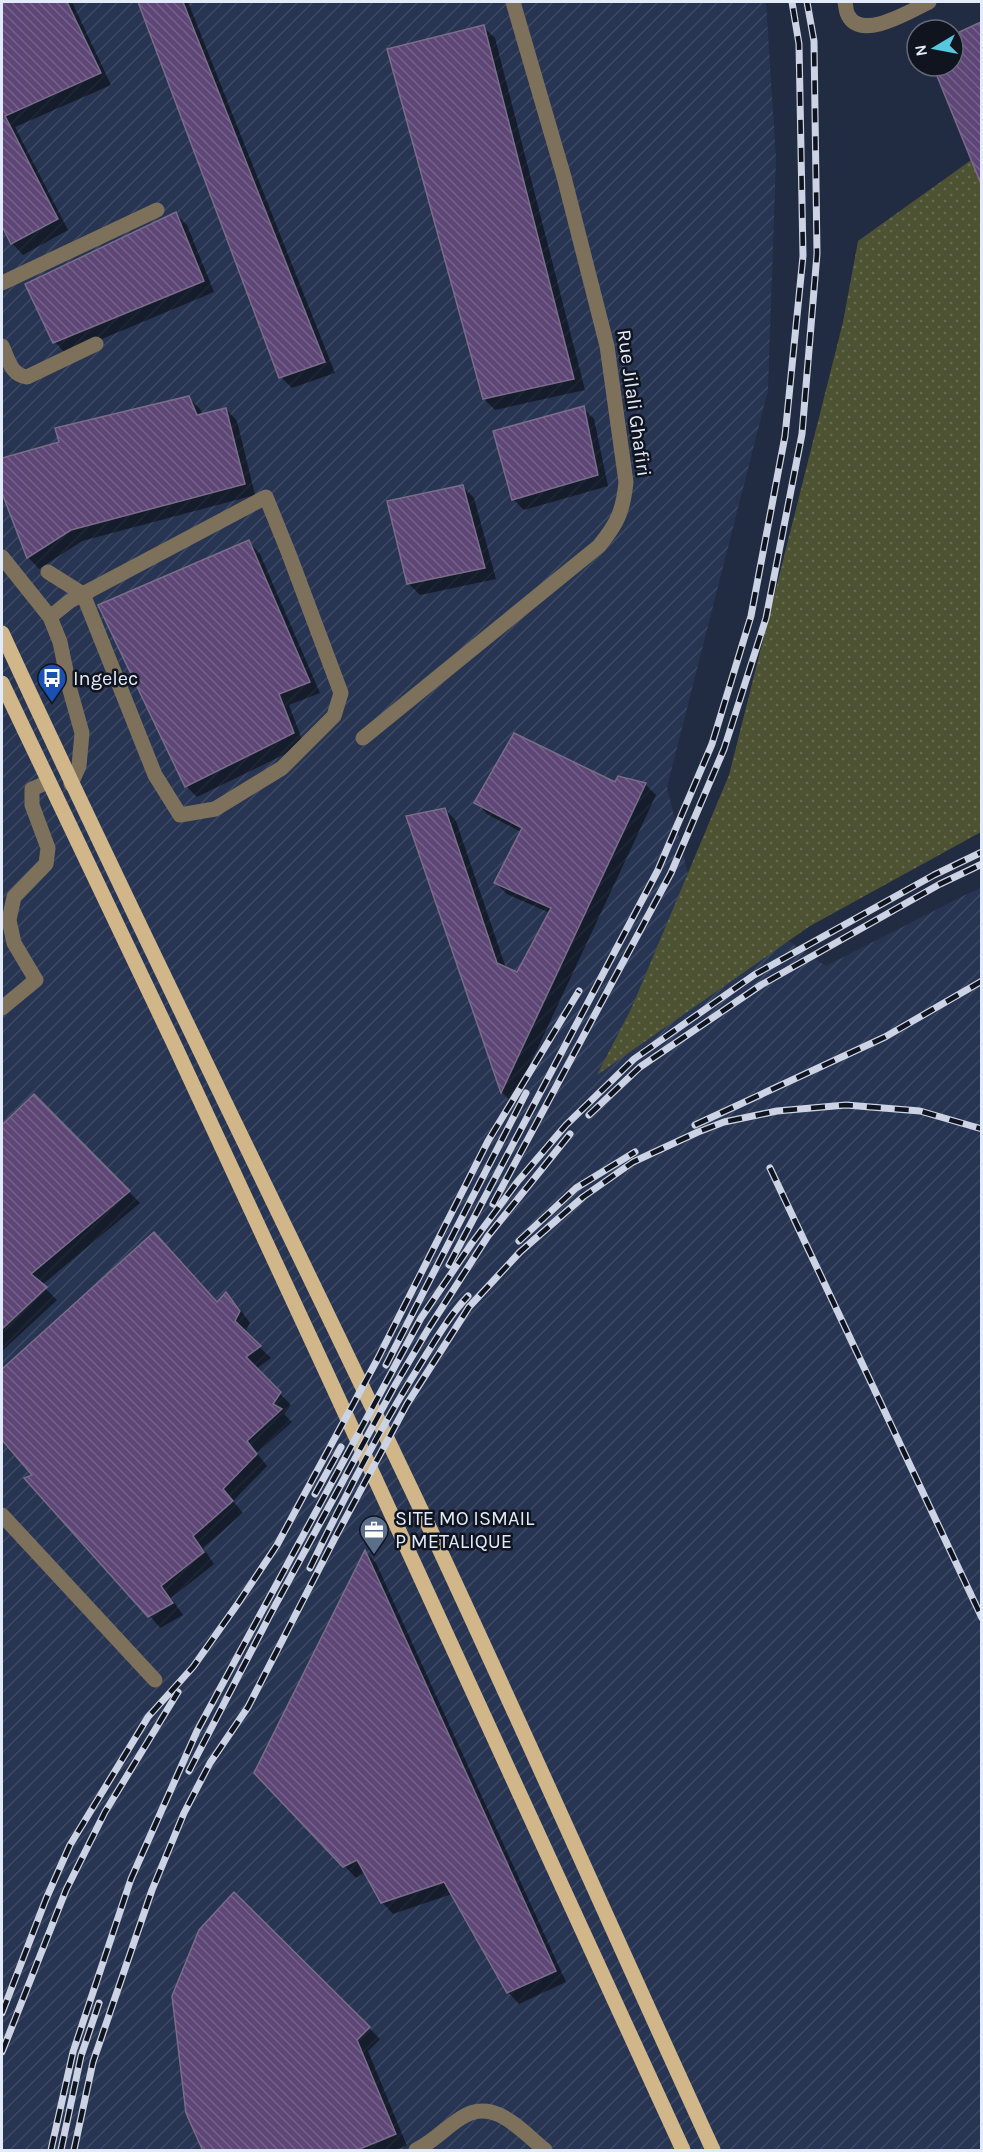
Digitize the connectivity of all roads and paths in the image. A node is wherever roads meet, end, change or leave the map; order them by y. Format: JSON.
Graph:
{"nodes":[{"id":1,"x":513,"y":2,"type":"edge"},
{"id":2,"x":845,"y":2,"type":"edge"},
{"id":3,"x":929,"y":2,"type":"edge"},
{"id":4,"x":157,"y":210,"type":"dead end"},
{"id":5,"x":2,"y":283,"type":"edge"},
{"id":6,"x":96,"y":344,"type":"dead end"},
{"id":7,"x":2,"y":346,"type":"edge"},
{"id":8,"x":2,"y":557,"type":"edge"},
{"id":9,"x":48,"y":572,"type":"dead end"},
{"id":10,"x":83,"y":594,"type":"junction"},
{"id":11,"x":50,"y":617,"type":"junction"},
{"id":12,"x":2,"y":633,"type":"edge"},
{"id":13,"x":2,"y":683,"type":"edge"},
{"id":14,"x":363,"y":738,"type":"dead end"},
{"id":15,"x":48,"y":782,"type":"junction"},
{"id":16,"x":71,"y":783,"type":"junction"},
{"id":17,"x":2,"y":1008,"type":"edge"},
{"id":18,"x":2,"y":1515,"type":"edge"},
{"id":19,"x":155,"y":1680,"type":"dead end"},
{"id":20,"x":416,"y":2151,"type":"edge"},
{"id":21,"x":545,"y":2151,"type":"edge"},
{"id":22,"x":683,"y":2151,"type":"edge"},
{"id":23,"x":712,"y":2151,"type":"edge"}],
"edges":[{"from":1,"to":14,"type":"street","name":"Rue Jilali Ghafiri"},
{"from":2,"to":3,"type":"street"},
{"from":4,"to":5,"type":"street"},
{"from":6,"to":7,"type":"street"},
{"from":8,"to":11,"type":"street"},
{"from":9,"to":10,"type":"street"},
{"from":10,"to":10,"type":"street"},
{"from":10,"to":11,"type":"street"},
{"from":11,"to":16,"type":"street"},
{"from":12,"to":16,"type":"main road"},
{"from":13,"to":15,"type":"main road"},
{"from":15,"to":17,"type":"street"},
{"from":15,"to":22,"type":"main road"},
{"from":16,"to":23,"type":"main road"},
{"from":18,"to":19,"type":"street"},
{"from":20,"to":21,"type":"street"}]}
